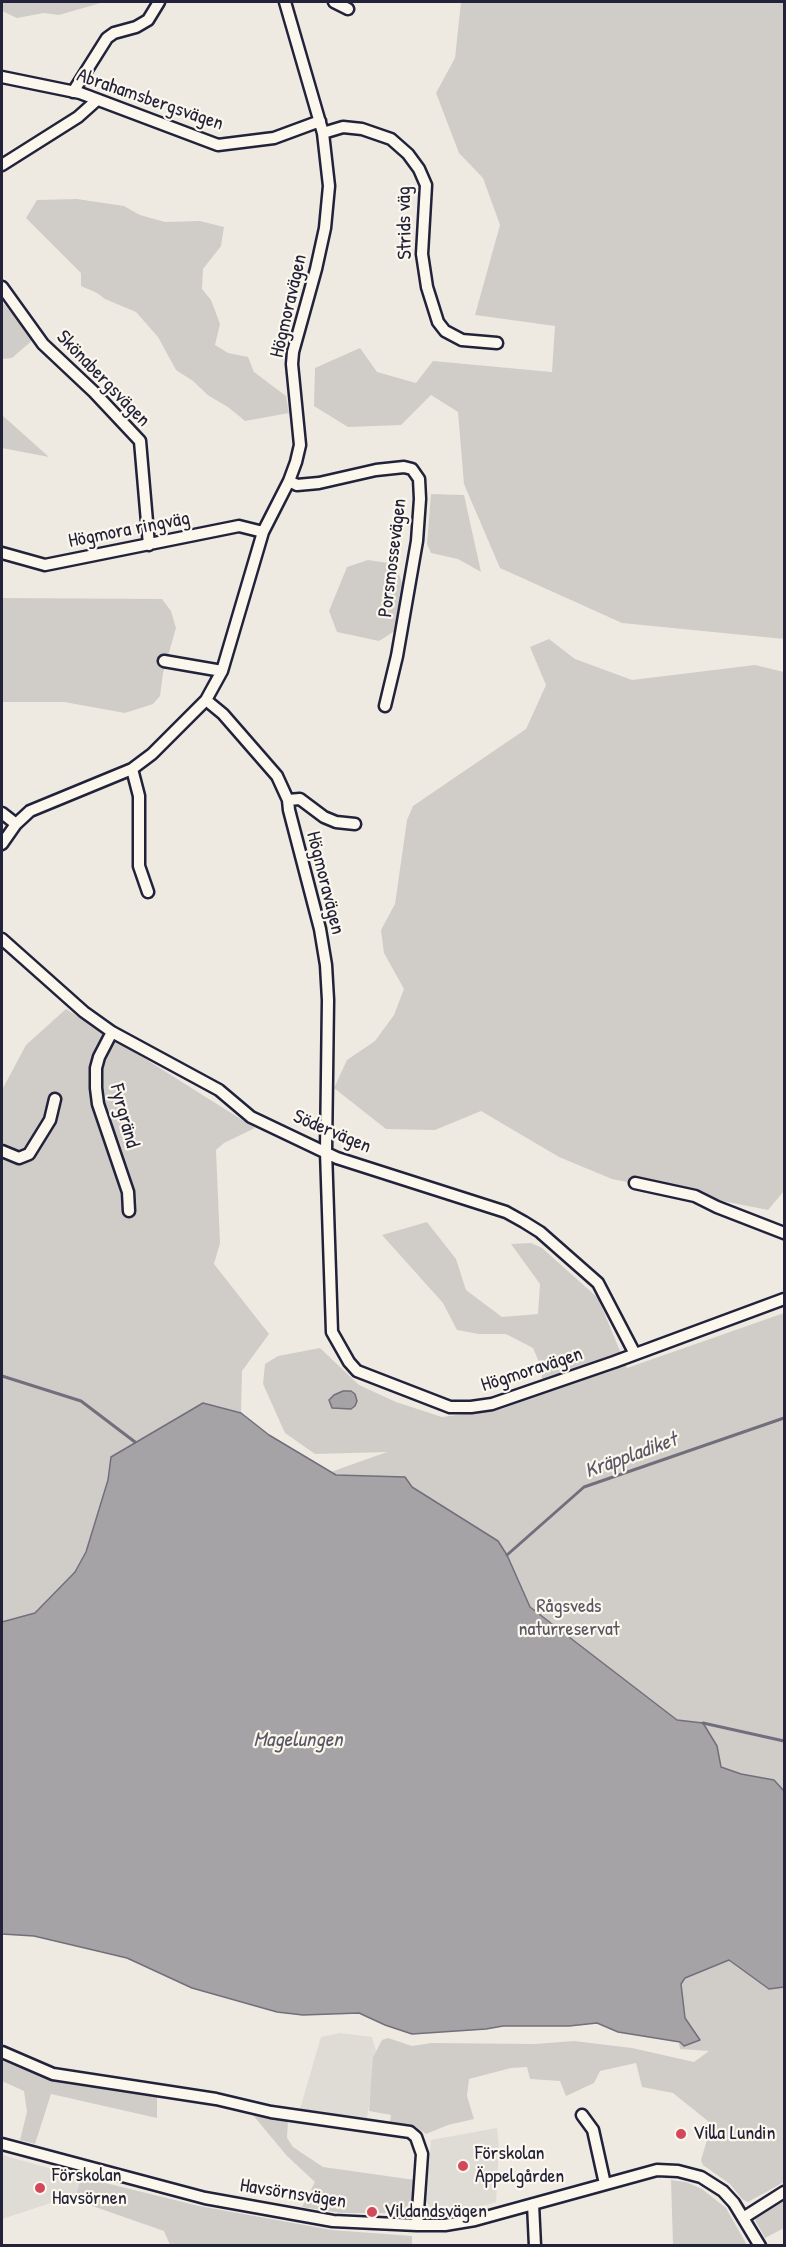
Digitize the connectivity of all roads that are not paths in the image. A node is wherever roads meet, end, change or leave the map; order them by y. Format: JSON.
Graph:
{"nodes":[{"id":1,"x":159,"y":2,"type":"edge"},
{"id":2,"x":285,"y":2,"type":"edge"},
{"id":3,"x":334,"y":2,"type":"edge"},
{"id":4,"x":348,"y":9,"type":"dead end"},
{"id":5,"x":2,"y":77,"type":"edge"},
{"id":6,"x":73,"y":92,"type":"junction"},
{"id":7,"x":97,"y":100,"type":"junction"},
{"id":8,"x":320,"y":121,"type":"junction"},
{"id":9,"x":323,"y":133,"type":"junction"},
{"id":10,"x":2,"y":165,"type":"edge"},
{"id":11,"x":2,"y":287,"type":"edge"},
{"id":12,"x":497,"y":343,"type":"dead end"},
{"id":13,"x":289,"y":482,"type":"junction"},
{"id":14,"x":263,"y":532,"type":"junction"},
{"id":15,"x":150,"y":545,"type":"junction"},
{"id":16,"x":2,"y":553,"type":"edge"},
{"id":17,"x":164,"y":662,"type":"dead end"},
{"id":18,"x":222,"y":670,"type":"junction"},
{"id":19,"x":206,"y":700,"type":"junction"},
{"id":20,"x":385,"y":706,"type":"dead end"},
{"id":21,"x":132,"y":770,"type":"junction"},
{"id":22,"x":288,"y":800,"type":"junction"},
{"id":23,"x":2,"y":813,"type":"edge"},
{"id":24,"x":16,"y":824,"type":"junction"},
{"id":25,"x":355,"y":824,"type":"dead end"},
{"id":26,"x":2,"y":844,"type":"edge"},
{"id":27,"x":148,"y":892,"type":"dead end"},
{"id":28,"x":2,"y":939,"type":"edge"},
{"id":29,"x":112,"y":1032,"type":"junction"},
{"id":30,"x":55,"y":1099,"type":"dead end"},
{"id":31,"x":2,"y":1151,"type":"edge"},
{"id":32,"x":326,"y":1152,"type":"junction"},
{"id":33,"x":634,"y":1183,"type":"dead end"},
{"id":34,"x":129,"y":1211,"type":"dead end"},
{"id":35,"x":784,"y":1233,"type":"edge"},
{"id":36,"x":784,"y":1299,"type":"edge"},
{"id":37,"x":636,"y":1354,"type":"junction"},
{"id":38,"x":2,"y":2052,"type":"edge"},
{"id":39,"x":582,"y":2115,"type":"dead end"},
{"id":40,"x":2,"y":2144,"type":"edge"},
{"id":41,"x":604,"y":2184,"type":"junction"},
{"id":42,"x":784,"y":2192,"type":"edge"},
{"id":43,"x":534,"y":2204,"type":"junction"},
{"id":44,"x":743,"y":2218,"type":"junction"},
{"id":45,"x":417,"y":2225,"type":"junction"},
{"id":46,"x":535,"y":2246,"type":"edge"},
{"id":47,"x":760,"y":2246,"type":"edge"}],
"edges":[{"from":1,"to":6,"type":"street"},
{"from":2,"to":8,"type":"street","name":"Högmoravägen"},
{"from":3,"to":4,"type":"street"},
{"from":5,"to":6,"type":"street","name":"Abrahamsbergsvägen"},
{"from":6,"to":7,"type":"street","name":"Abrahamsbergsvägen"},
{"from":7,"to":8,"type":"street","name":"Abrahamsbergsvägen"},
{"from":7,"to":10,"type":"street"},
{"from":8,"to":9,"type":"street","name":"Högmoravägen"},
{"from":9,"to":12,"type":"street","name":"Strids väg"},
{"from":9,"to":13,"type":"street","name":"Högmoravägen"},
{"from":11,"to":15,"type":"street","name":"Skönabergsvägen"},
{"from":13,"to":14,"type":"street","name":"Högmoravägen"},
{"from":13,"to":20,"type":"street","name":"Porsmossevägen"},
{"from":14,"to":15,"type":"street","name":"Högmora ringväg"},
{"from":14,"to":18,"type":"street","name":"Högmoravägen"},
{"from":15,"to":16,"type":"street","name":"Högmora ringväg"},
{"from":17,"to":18,"type":"street"},
{"from":18,"to":19,"type":"street","name":"Högmoravägen"},
{"from":19,"to":21,"type":"street"},
{"from":19,"to":22,"type":"street","name":"Högmoravägen"},
{"from":21,"to":24,"type":"street"},
{"from":21,"to":27,"type":"street"},
{"from":22,"to":25,"type":"street"},
{"from":22,"to":32,"type":"street","name":"Högmoravägen"},
{"from":23,"to":24,"type":"street"},
{"from":24,"to":26,"type":"street"},
{"from":28,"to":29,"type":"street","name":"Södervägen"},
{"from":29,"to":32,"type":"street","name":"Södervägen"},
{"from":29,"to":34,"type":"street","name":"Fyrgränd"},
{"from":30,"to":31,"type":"street"},
{"from":32,"to":37,"type":"street","name":"Södervägen"},
{"from":32,"to":37,"type":"street","name":"Högmoravägen"},
{"from":33,"to":35,"type":"street"},
{"from":36,"to":37,"type":"street","name":"Högmoravägen"},
{"from":38,"to":45,"type":"street"},
{"from":39,"to":41,"type":"street"},
{"from":40,"to":45,"type":"street","name":"Havsörnsvägen"},
{"from":41,"to":43,"type":"street","name":"Havsörnsvägen"},
{"from":41,"to":44,"type":"street","name":"Havsörnsvägen"},
{"from":42,"to":44,"type":"street"},
{"from":43,"to":45,"type":"street","name":"Havsörnsvägen"},
{"from":43,"to":46,"type":"street"},
{"from":44,"to":47,"type":"street","name":"Havsörnsvägen"}]}
